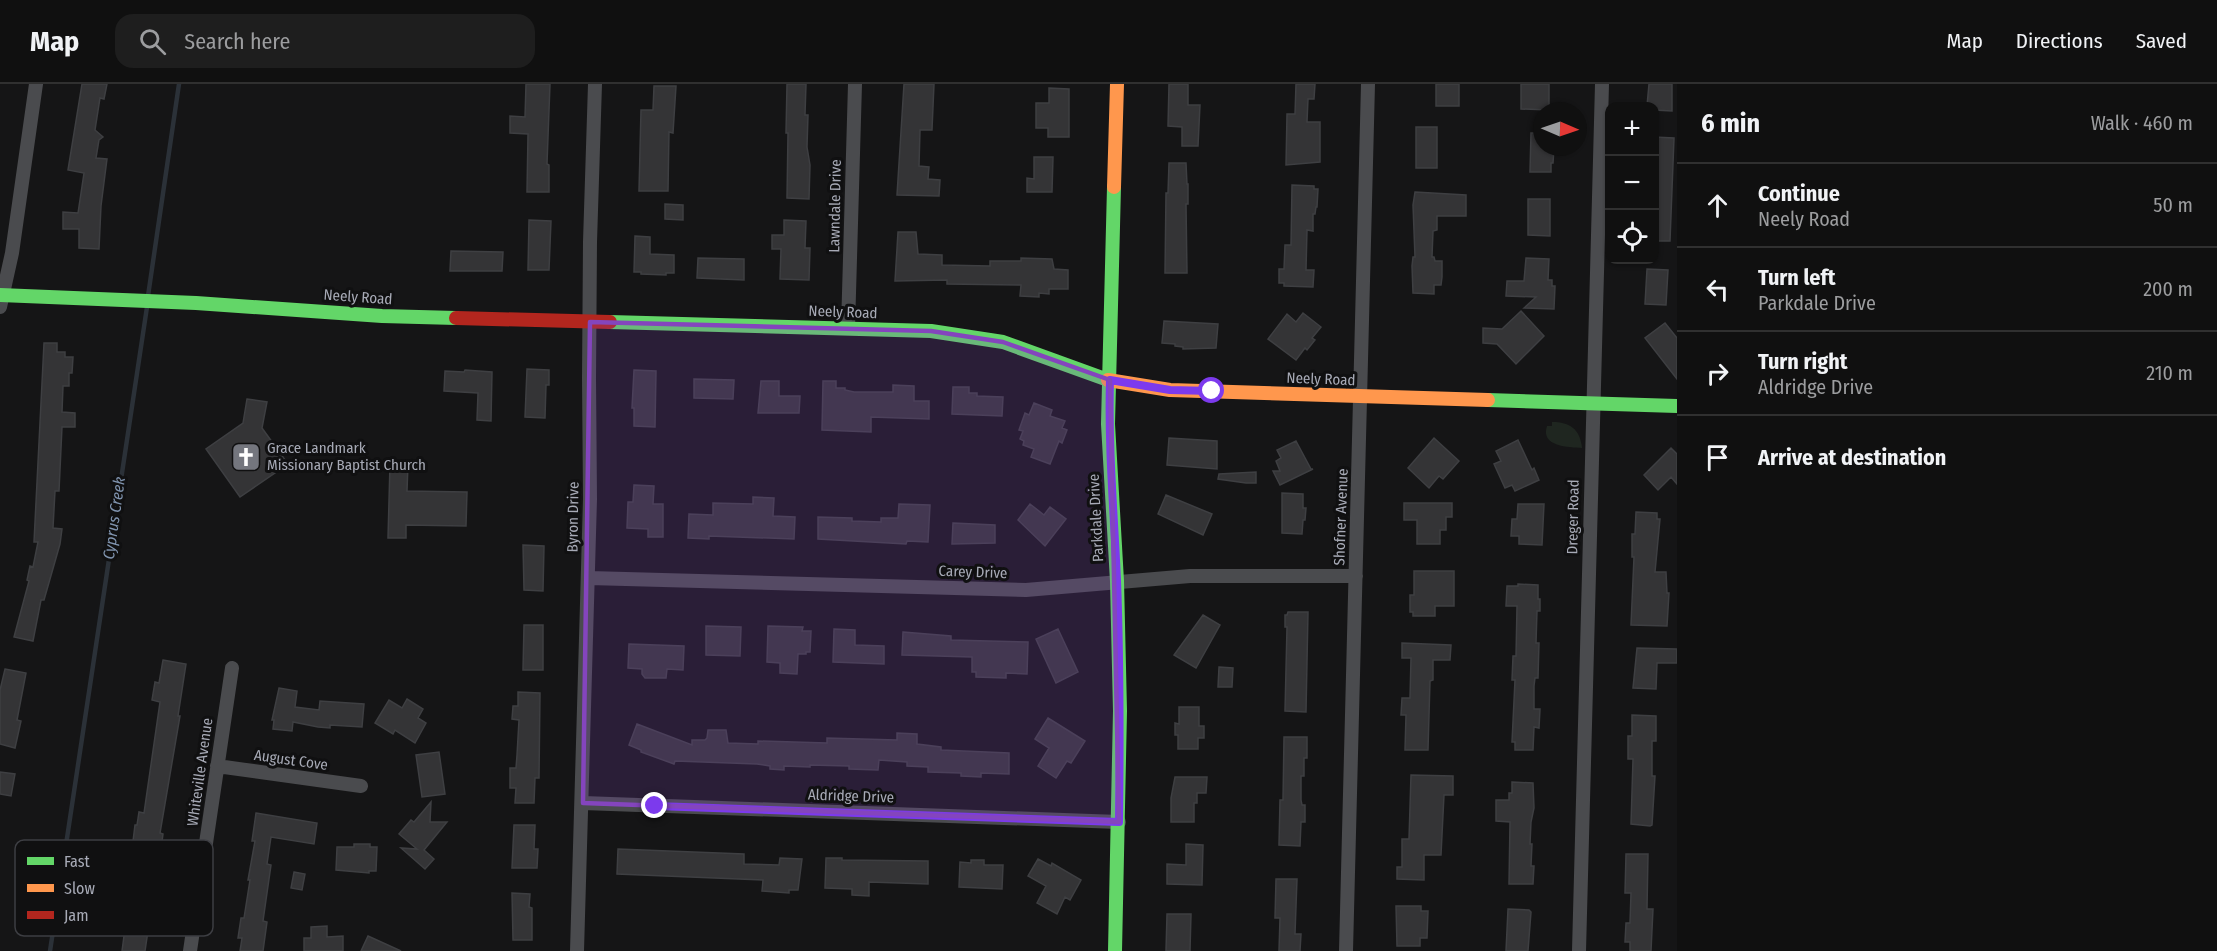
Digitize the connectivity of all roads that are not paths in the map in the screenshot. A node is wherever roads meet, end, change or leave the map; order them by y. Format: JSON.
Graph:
{"nodes":[{"id":1,"x":36,"y":84,"type":"edge"},
{"id":2,"x":595,"y":84,"type":"edge"},
{"id":3,"x":855,"y":84,"type":"edge"},
{"id":4,"x":1117,"y":84,"type":"edge"},
{"id":5,"x":1368,"y":84,"type":"edge"},
{"id":6,"x":1602,"y":84,"type":"edge"},
{"id":7,"x":0,"y":300,"type":"edge"},
{"id":8,"x":590,"y":322,"type":"junction"},
{"id":9,"x":848,"y":328,"type":"junction"},
{"id":10,"x":1110,"y":380,"type":"junction"},
{"id":11,"x":1361,"y":397,"type":"junction"},
{"id":12,"x":1593,"y":405,"type":"junction"},
{"id":13,"x":1677,"y":406,"type":"edge"},
{"id":14,"x":1356,"y":576,"type":"junction"},
{"id":15,"x":589,"y":578,"type":"junction"},
{"id":16,"x":1117,"y":581,"type":"junction"},
{"id":17,"x":232,"y":668,"type":"dead end"},
{"id":18,"x":217,"y":766,"type":"junction"},
{"id":19,"x":361,"y":786,"type":"dead end"},
{"id":20,"x":583,"y":803,"type":"junction"},
{"id":21,"x":1119,"y":822,"type":"junction"},
{"id":22,"x":206,"y":840,"type":"edge"},
{"id":23,"x":192,"y":936,"type":"edge"},
{"id":24,"x":190,"y":951,"type":"edge"},
{"id":25,"x":577,"y":951,"type":"edge"},
{"id":26,"x":1115,"y":951,"type":"edge"},
{"id":27,"x":1346,"y":951,"type":"edge"},
{"id":28,"x":1579,"y":951,"type":"edge"}],
"edges":[{"from":1,"to":7,"type":"street"},
{"from":2,"to":8,"type":"street","name":"Byron Drive"},
{"from":3,"to":9,"type":"street","name":"Lawndale Drive"},
{"from":4,"to":10,"type":"street","name":"Parkdale Drive"},
{"from":5,"to":11,"type":"street","name":"Shofner Avenue"},
{"from":6,"to":12,"type":"street","name":"Dreger Road"},
{"from":7,"to":8,"type":"street","name":"Neely Road"},
{"from":8,"to":9,"type":"street","name":"Neely Road"},
{"from":8,"to":15,"type":"street","name":"Byron Drive"},
{"from":9,"to":10,"type":"street","name":"Neely Road"},
{"from":10,"to":11,"type":"street","name":"Neely Road"},
{"from":10,"to":16,"type":"street","name":"Parkdale Drive"},
{"from":11,"to":12,"type":"street","name":"Neely Road"},
{"from":11,"to":14,"type":"street","name":"Shofner Avenue"},
{"from":12,"to":13,"type":"street","name":"Neely Road"},
{"from":12,"to":28,"type":"street","name":"Dreger Road"},
{"from":14,"to":16,"type":"street","name":"Carey Drive"},
{"from":14,"to":27,"type":"street","name":"Shofner Avenue"},
{"from":15,"to":16,"type":"street","name":"Carey Drive"},
{"from":15,"to":20,"type":"street","name":"Byron Drive"},
{"from":16,"to":21,"type":"street","name":"Parkdale Drive"},
{"from":17,"to":18,"type":"street","name":"Whiteville Avenue"},
{"from":18,"to":19,"type":"street","name":"August Cove"},
{"from":18,"to":22,"type":"street","name":"Whiteville Avenue"},
{"from":20,"to":21,"type":"street","name":"Aldridge Drive"},
{"from":20,"to":25,"type":"street","name":"Byron Drive"},
{"from":21,"to":26,"type":"street","name":"Parkdale Drive"},
{"from":23,"to":24,"type":"street","name":"Whiteville Avenue"}]}
